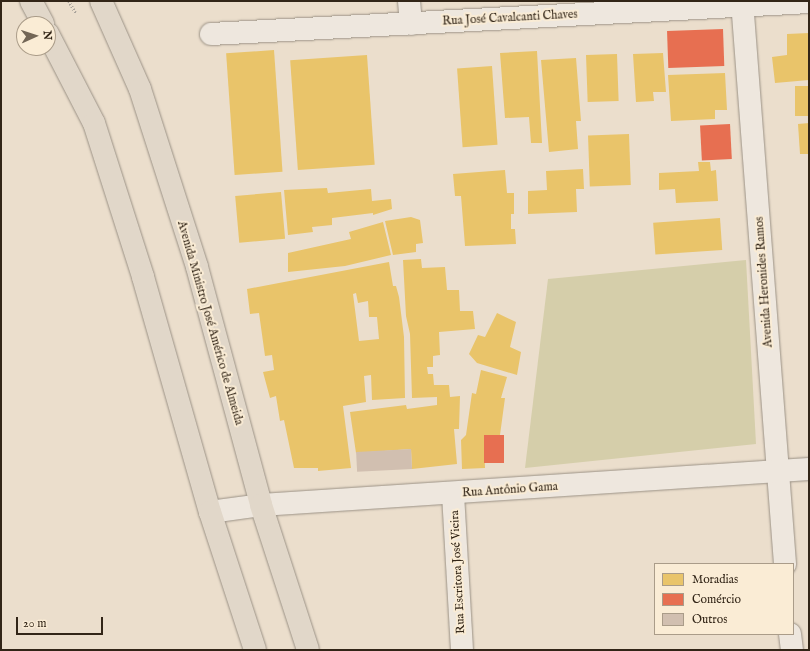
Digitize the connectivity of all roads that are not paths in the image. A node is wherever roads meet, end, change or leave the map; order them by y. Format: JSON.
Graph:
{"nodes":[{"id":1,"x":31,"y":1,"type":"edge"},
{"id":2,"x":101,"y":1,"type":"edge"},
{"id":3,"x":409,"y":1,"type":"edge"},
{"id":4,"x":809,"y":2,"type":"edge"},
{"id":5,"x":742,"y":3,"type":"edge"},
{"id":6,"x":39,"y":16,"type":"edge"},
{"id":7,"x":411,"y":24,"type":"junction"},
{"id":8,"x":211,"y":34,"type":"dead end"},
{"id":9,"x":56,"y":49,"type":"edge"},
{"id":10,"x":809,"y":469,"type":"edge"},
{"id":11,"x":778,"y":471,"type":"junction"},
{"id":12,"x":453,"y":494,"type":"junction"},
{"id":13,"x":261,"y":505,"type":"junction"},
{"id":14,"x":210,"y":512,"type":"junction"},
{"id":15,"x":785,"y":563,"type":"edge"},
{"id":16,"x":790,"y":635,"type":"edge"},
{"id":17,"x":255,"y":650,"type":"edge"},
{"id":18,"x":308,"y":650,"type":"edge"},
{"id":19,"x":462,"y":650,"type":"edge"},
{"id":20,"x":792,"y":650,"type":"edge"}],
"edges":[{"from":1,"to":6,"type":"main road"},
{"from":2,"to":13,"type":"main road","name":"Avenida Ministro José Américo de Almeida"},
{"from":3,"to":7,"type":"street"},
{"from":4,"to":5,"type":"street","name":"Rua José Cavalcanti Chaves"},
{"from":5,"to":7,"type":"street","name":"Rua José Cavalcanti Chaves"},
{"from":5,"to":11,"type":"street","name":"Avenida Heronides Ramos"},
{"from":7,"to":8,"type":"street","name":"Rua José Cavalcanti Chaves"},
{"from":9,"to":14,"type":"main road"},
{"from":10,"to":11,"type":"street","name":"Rua Antônio Gama"},
{"from":11,"to":12,"type":"street","name":"Rua Antônio Gama"},
{"from":11,"to":15,"type":"street","name":"Avenida Heronides Ramos"},
{"from":12,"to":13,"type":"street","name":"Rua Antônio Gama"},
{"from":12,"to":19,"type":"street","name":"Rua Escritora José Vieira"},
{"from":13,"to":14,"type":"street","name":"Rua Antônio Gama"},
{"from":13,"to":18,"type":"main road","name":"Avenida Ministro José Américo de Almeida"},
{"from":14,"to":17,"type":"main road"},
{"from":16,"to":20,"type":"street"}]}
